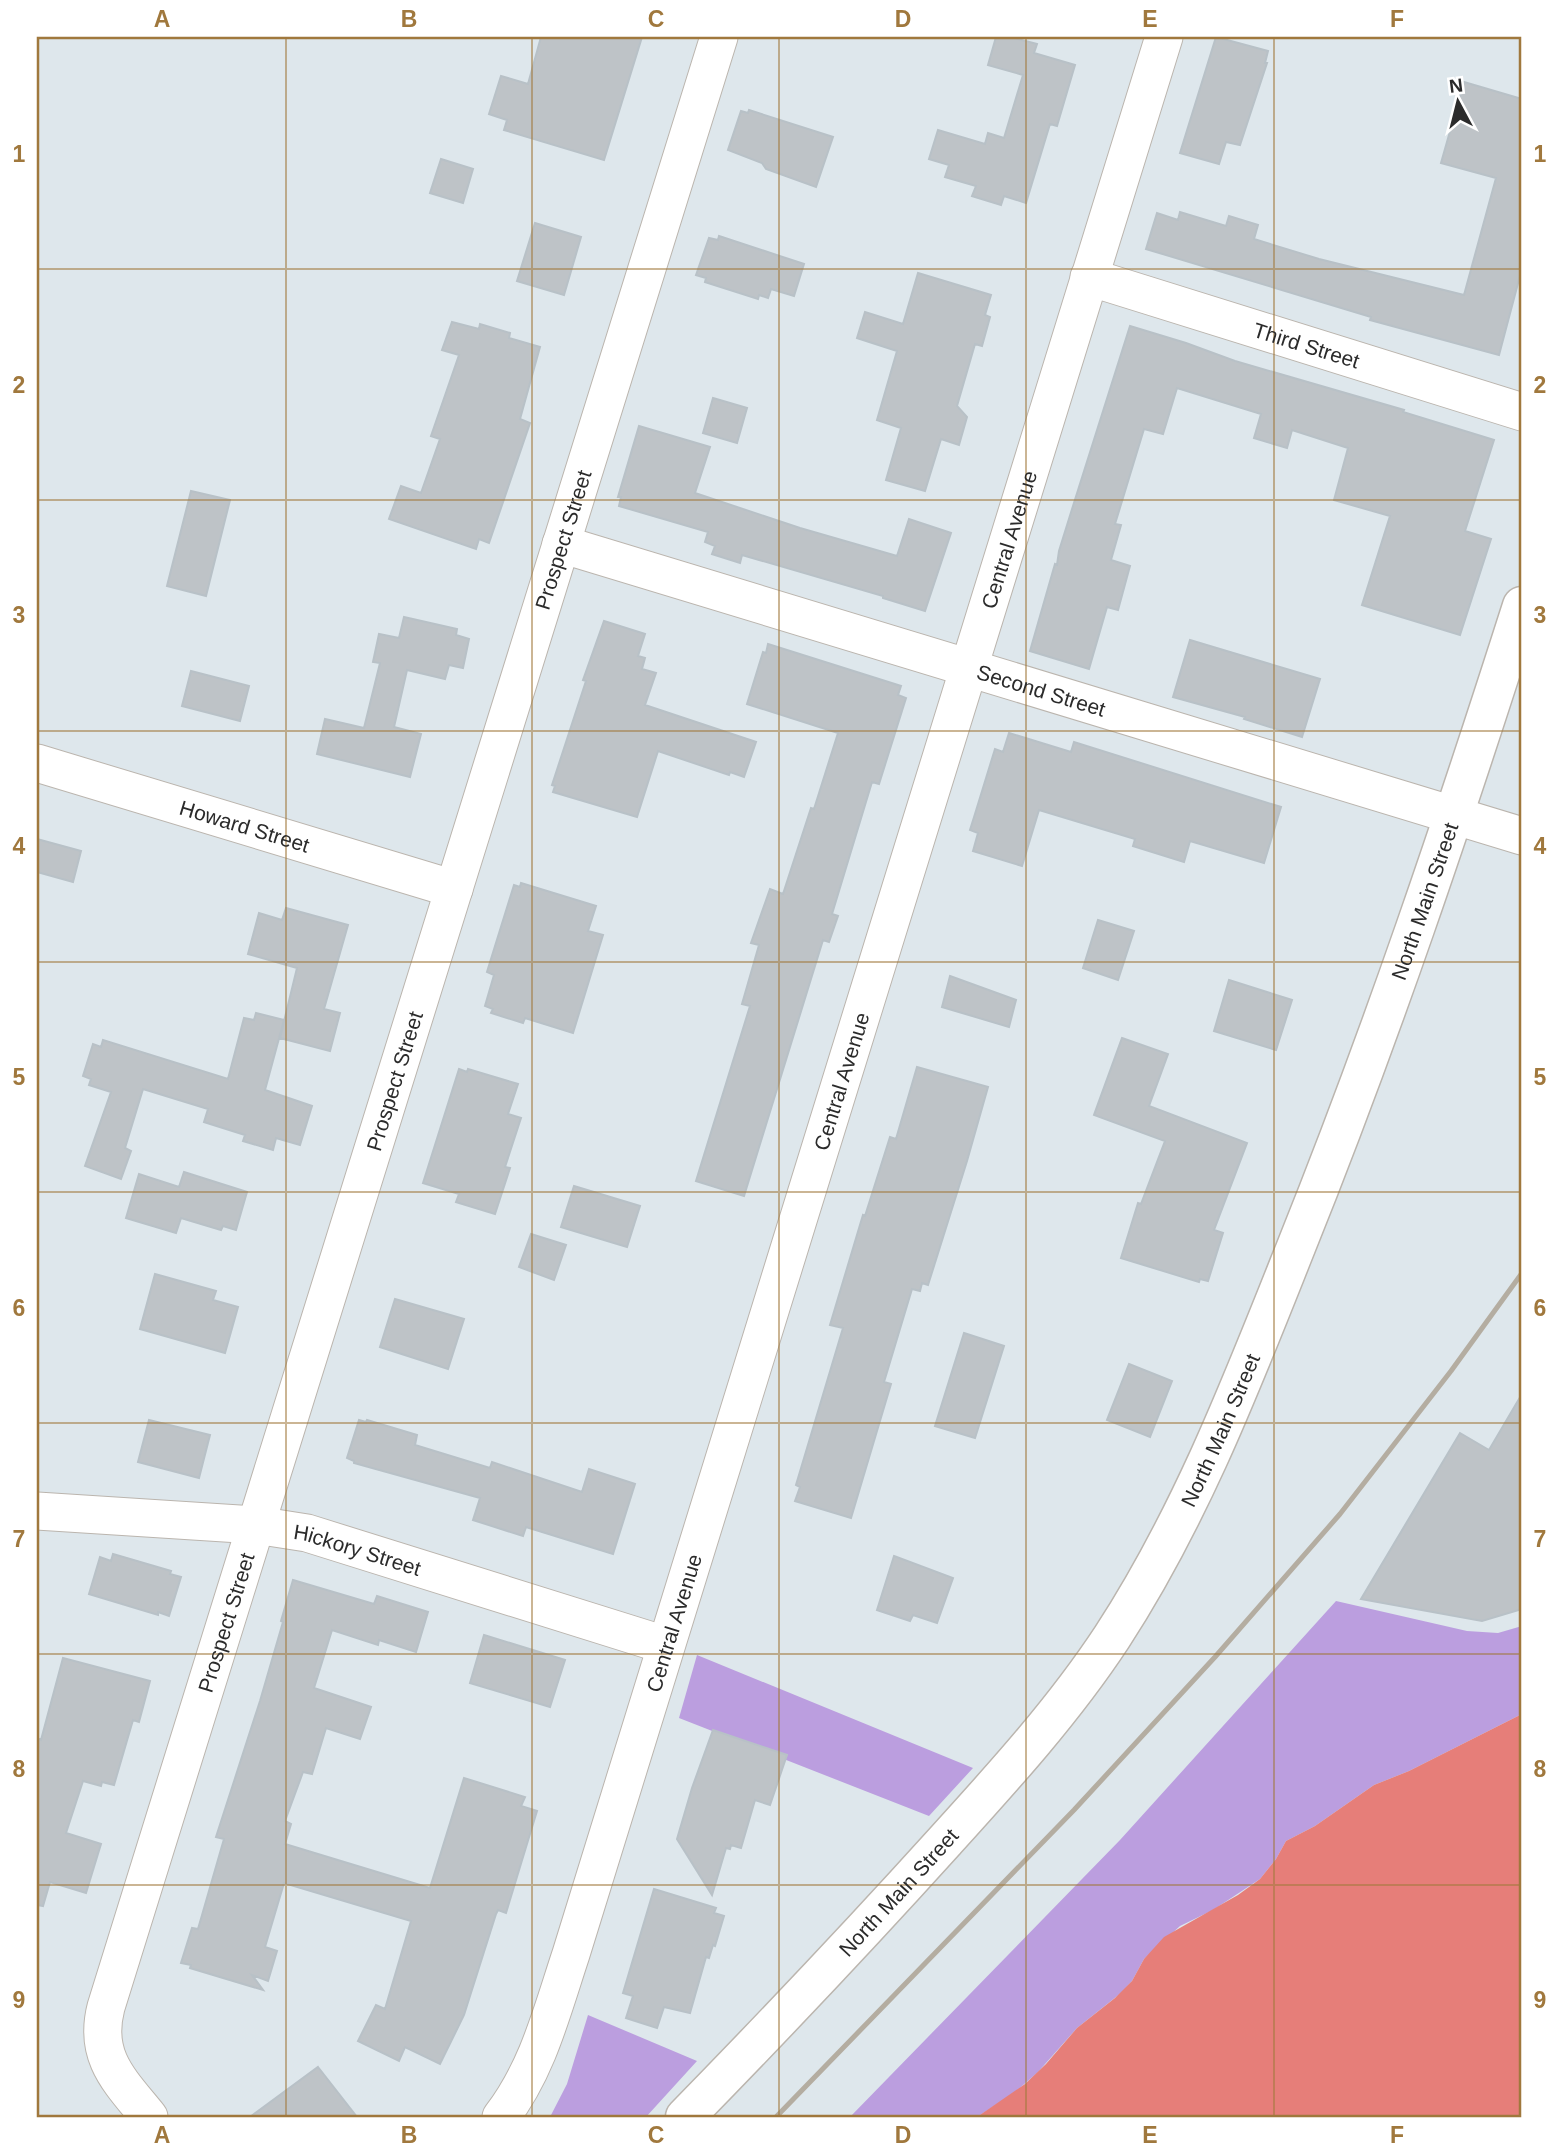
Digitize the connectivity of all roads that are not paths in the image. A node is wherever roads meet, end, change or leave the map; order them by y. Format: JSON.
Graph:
{"nodes":[{"id":1,"x":719,"y":37,"type":"edge"},
{"id":2,"x":1164,"y":37,"type":"edge"},
{"id":3,"x":1089,"y":277,"type":"junction"},
{"id":4,"x":1522,"y":412,"type":"edge"},
{"id":5,"x":561,"y":544,"type":"junction"},
{"id":6,"x":1522,"y":606,"type":"edge"},
{"id":7,"x":968,"y":668,"type":"junction"},
{"id":8,"x":37,"y":763,"type":"edge"},
{"id":9,"x":1455,"y":816,"type":"junction"},
{"id":10,"x":1522,"y":836,"type":"edge"},
{"id":11,"x":454,"y":889,"type":"junction"},
{"id":12,"x":37,"y":1511,"type":"edge"},
{"id":13,"x":256,"y":1525,"type":"junction"},
{"id":14,"x":665,"y":1645,"type":"junction"},
{"id":15,"x":149,"y":2117,"type":"edge"},
{"id":16,"x":501,"y":2117,"type":"edge"},
{"id":17,"x":685,"y":2117,"type":"edge"}],
"edges":[{"from":1,"to":5,"type":"street","name":"Prospect Street"},
{"from":2,"to":3,"type":"street","name":"Central Avenue"},
{"from":3,"to":4,"type":"street","name":"Third Street"},
{"from":3,"to":7,"type":"street","name":"Central Avenue"},
{"from":5,"to":7,"type":"street","name":"Second Street"},
{"from":5,"to":11,"type":"street","name":"Prospect Street"},
{"from":6,"to":9,"type":"main road","name":"North Main Street"},
{"from":7,"to":9,"type":"street","name":"Second Street"},
{"from":7,"to":14,"type":"street","name":"Central Avenue"},
{"from":8,"to":11,"type":"street","name":"Howard Street"},
{"from":9,"to":10,"type":"street","name":"Second Street"},
{"from":9,"to":17,"type":"main road","name":"North Main Street"},
{"from":11,"to":13,"type":"street","name":"Prospect Street"},
{"from":12,"to":13,"type":"street","name":"Hickory Street"},
{"from":13,"to":14,"type":"street","name":"Hickory Street"},
{"from":13,"to":15,"type":"street","name":"Prospect Street"},
{"from":14,"to":16,"type":"street","name":"Central Avenue"}]}
